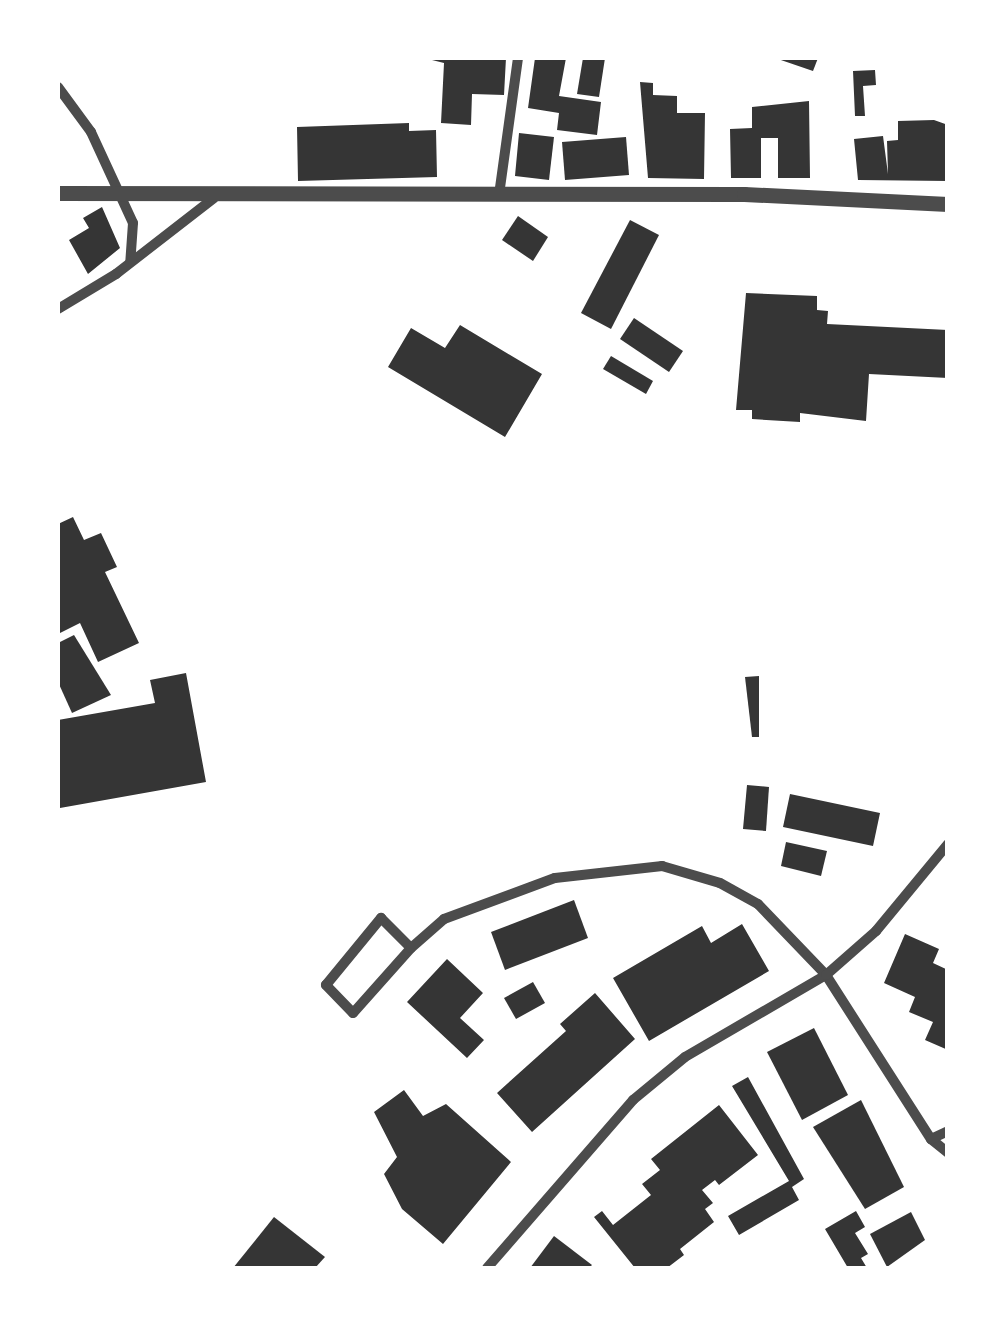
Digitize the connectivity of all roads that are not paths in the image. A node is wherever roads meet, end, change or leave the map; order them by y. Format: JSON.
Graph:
{"nodes":[{"id":1,"x":518,"y":58,"type":"edge"},
{"id":2,"x":58,"y":87,"type":"edge"},
{"id":3,"x":58,"y":194,"type":"edge"},
{"id":4,"x":122,"y":194,"type":"junction"},
{"id":5,"x":499,"y":196,"type":"junction"},
{"id":6,"x":214,"y":198,"type":"junction"},
{"id":7,"x":948,"y":204,"type":"edge"},
{"id":8,"x":130,"y":262,"type":"junction"},
{"id":9,"x":58,"y":309,"type":"edge"},
{"id":10,"x":948,"y":844,"type":"edge"},
{"id":11,"x":411,"y":948,"type":"junction"},
{"id":12,"x":826,"y":974,"type":"junction"},
{"id":13,"x":948,"y":1131,"type":"edge"},
{"id":14,"x":932,"y":1139,"type":"junction"},
{"id":15,"x":948,"y":1153,"type":"edge"},
{"id":16,"x":487,"y":1268,"type":"edge"}],
"edges":[{"from":1,"to":5,"type":"street"},
{"from":2,"to":4,"type":"street"},
{"from":3,"to":4,"type":"street"},
{"from":4,"to":6,"type":"street"},
{"from":4,"to":8,"type":"street"},
{"from":5,"to":6,"type":"street"},
{"from":5,"to":7,"type":"street"},
{"from":6,"to":8,"type":"street"},
{"from":8,"to":9,"type":"street"},
{"from":10,"to":12,"type":"street"},
{"from":11,"to":11,"type":"street"},
{"from":11,"to":12,"type":"street"},
{"from":12,"to":14,"type":"street"},
{"from":12,"to":16,"type":"street"},
{"from":13,"to":14,"type":"street"},
{"from":14,"to":15,"type":"street"}]}
